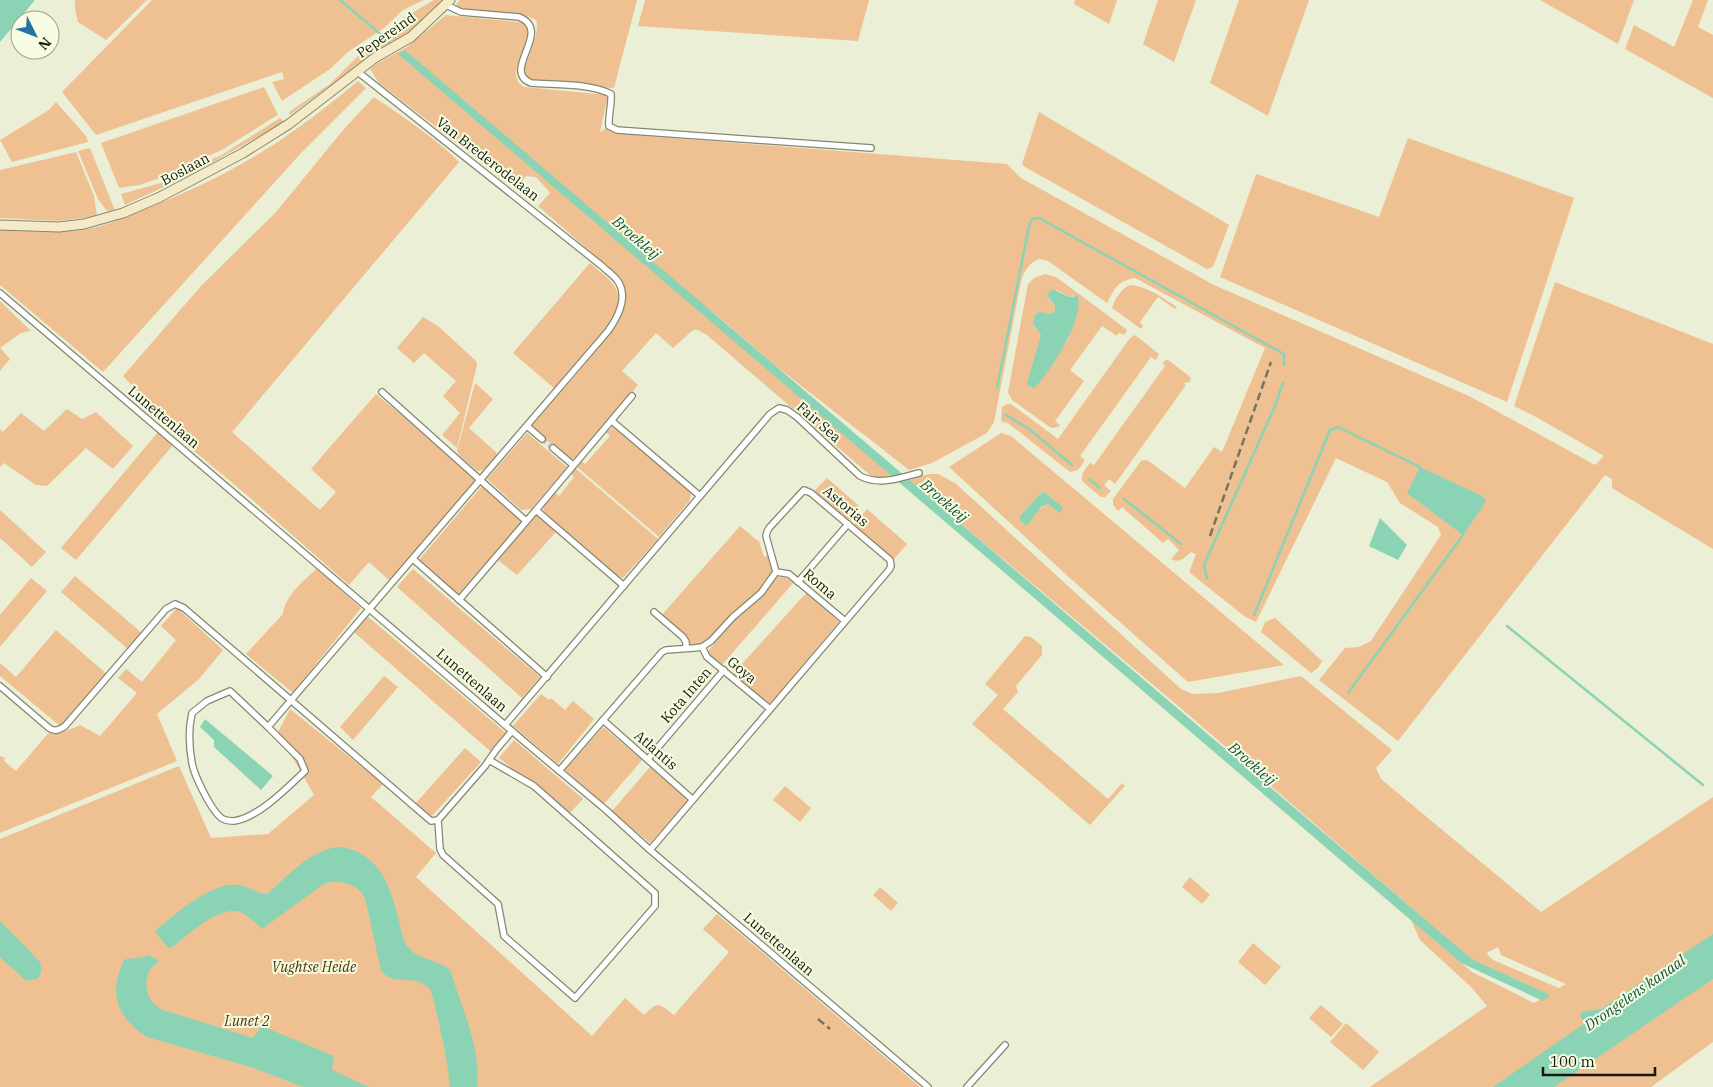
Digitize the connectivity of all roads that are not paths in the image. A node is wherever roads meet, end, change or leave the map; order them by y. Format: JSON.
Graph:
{"nodes":[{"id":1,"x":448,"y":3,"type":"edge"},
{"id":2,"x":358,"y":72,"type":"junction"},
{"id":3,"x":871,"y":148,"type":"dead end"},
{"id":4,"x":0,"y":225,"type":"edge"},
{"id":5,"x":0,"y":293,"type":"edge"},
{"id":6,"x":382,"y":392,"type":"dead end"},
{"id":7,"x":632,"y":396,"type":"dead end"},
{"id":8,"x":612,"y":421,"type":"junction"},
{"id":9,"x":527,"y":426,"type":"junction"},
{"id":10,"x":542,"y":439,"type":"tunnel mouth"},
{"id":11,"x":553,"y":448,"type":"tunnel mouth"},
{"id":12,"x":573,"y":465,"type":"junction"},
{"id":13,"x":920,"y":473,"type":"dead end"},
{"id":14,"x":481,"y":480,"type":"junction"},
{"id":15,"x":700,"y":496,"type":"junction"},
{"id":16,"x":536,"y":510,"type":"junction"},
{"id":17,"x":526,"y":521,"type":"junction"},
{"id":18,"x":848,"y":524,"type":"junction"},
{"id":19,"x":413,"y":559,"type":"junction"},
{"id":20,"x":776,"y":572,"type":"junction"},
{"id":21,"x":798,"y":582,"type":"junction"},
{"id":22,"x":624,"y":586,"type":"junction"},
{"id":23,"x":459,"y":600,"type":"junction"},
{"id":24,"x":370,"y":610,"type":"junction"},
{"id":25,"x":654,"y":612,"type":"dead end"},
{"id":26,"x":845,"y":621,"type":"junction"},
{"id":27,"x":702,"y":647,"type":"junction"},
{"id":28,"x":686,"y":648,"type":"junction"},
{"id":29,"x":724,"y":670,"type":"junction"},
{"id":30,"x":547,"y":676,"type":"junction"},
{"id":31,"x":0,"y":686,"type":"edge"},
{"id":32,"x":291,"y":702,"type":"junction"},
{"id":33,"x":770,"y":709,"type":"junction"},
{"id":34,"x":603,"y":720,"type":"junction"},
{"id":35,"x":505,"y":725,"type":"junction"},
{"id":36,"x":268,"y":727,"type":"junction"},
{"id":37,"x":512,"y":731,"type":"junction"},
{"id":38,"x":648,"y":759,"type":"junction"},
{"id":39,"x":490,"y":760,"type":"junction"},
{"id":40,"x":559,"y":772,"type":"junction"},
{"id":41,"x":692,"y":799,"type":"junction"},
{"id":42,"x":438,"y":820,"type":"junction"},
{"id":43,"x":650,"y":850,"type":"junction"},
{"id":44,"x":1005,"y":1045,"type":"dead end"},
{"id":45,"x":928,"y":1087,"type":"edge"},
{"id":46,"x":967,"y":1087,"type":"edge"}],
"edges":[{"from":1,"to":2,"type":"main road","name":"Pepereind"},
{"from":1,"to":3,"type":"street"},
{"from":2,"to":4,"type":"main road","name":"Boslaan"},
{"from":2,"to":9,"type":"street","name":"Van Brederodelaan"},
{"from":5,"to":24,"type":"street","name":"Lunettenlaan"},
{"from":6,"to":14,"type":"street"},
{"from":7,"to":8,"type":"street"},
{"from":8,"to":12,"type":"street"},
{"from":8,"to":15,"type":"street"},
{"from":9,"to":10,"type":"street"},
{"from":9,"to":14,"type":"street","name":"Van Brederodelaan"},
{"from":11,"to":12,"type":"street"},
{"from":12,"to":16,"type":"street"},
{"from":13,"to":15,"type":"street","name":"Fair Sea"},
{"from":14,"to":17,"type":"street"},
{"from":14,"to":19,"type":"street","name":"Van Brederodelaan"},
{"from":15,"to":22,"type":"street"},
{"from":16,"to":17,"type":"street"},
{"from":16,"to":22,"type":"street"},
{"from":17,"to":23,"type":"street"},
{"from":18,"to":20,"type":"street","name":"Astorias"},
{"from":18,"to":21,"type":"street"},
{"from":18,"to":26,"type":"street","name":"Astorias"},
{"from":19,"to":23,"type":"street"},
{"from":19,"to":24,"type":"street","name":"Van Brederodelaan"},
{"from":20,"to":21,"type":"street","name":"Roma"},
{"from":20,"to":27,"type":"street"},
{"from":21,"to":26,"type":"street","name":"Roma"},
{"from":22,"to":30,"type":"street"},
{"from":23,"to":30,"type":"street"},
{"from":24,"to":32,"type":"street","name":"Van Brederodelaan"},
{"from":24,"to":35,"type":"street","name":"Lunettenlaan"},
{"from":25,"to":28,"type":"street"},
{"from":26,"to":33,"type":"street","name":"Astorias"},
{"from":27,"to":28,"type":"street"},
{"from":27,"to":29,"type":"street","name":"Goya"},
{"from":28,"to":34,"type":"street"},
{"from":29,"to":33,"type":"street","name":"Goya"},
{"from":29,"to":38,"type":"street","name":"Kota Inten"},
{"from":30,"to":35,"type":"street"},
{"from":31,"to":32,"type":"street"},
{"from":32,"to":36,"type":"street","name":"Van Brederodelaan"},
{"from":32,"to":42,"type":"street"},
{"from":33,"to":41,"type":"street","name":"Astorias"},
{"from":34,"to":38,"type":"street","name":"Atlantis"},
{"from":34,"to":40,"type":"street"},
{"from":35,"to":37,"type":"street","name":"Lunettenlaan"},
{"from":36,"to":36,"type":"street"},
{"from":37,"to":39,"type":"street"},
{"from":37,"to":40,"type":"street","name":"Lunettenlaan"},
{"from":38,"to":41,"type":"street","name":"Atlantis"},
{"from":39,"to":42,"type":"street"},
{"from":39,"to":42,"type":"street"},
{"from":40,"to":43,"type":"street","name":"Lunettenlaan"},
{"from":41,"to":43,"type":"street","name":"Astorias"},
{"from":43,"to":45,"type":"street","name":"Lunettenlaan"},
{"from":44,"to":46,"type":"street"}]}
